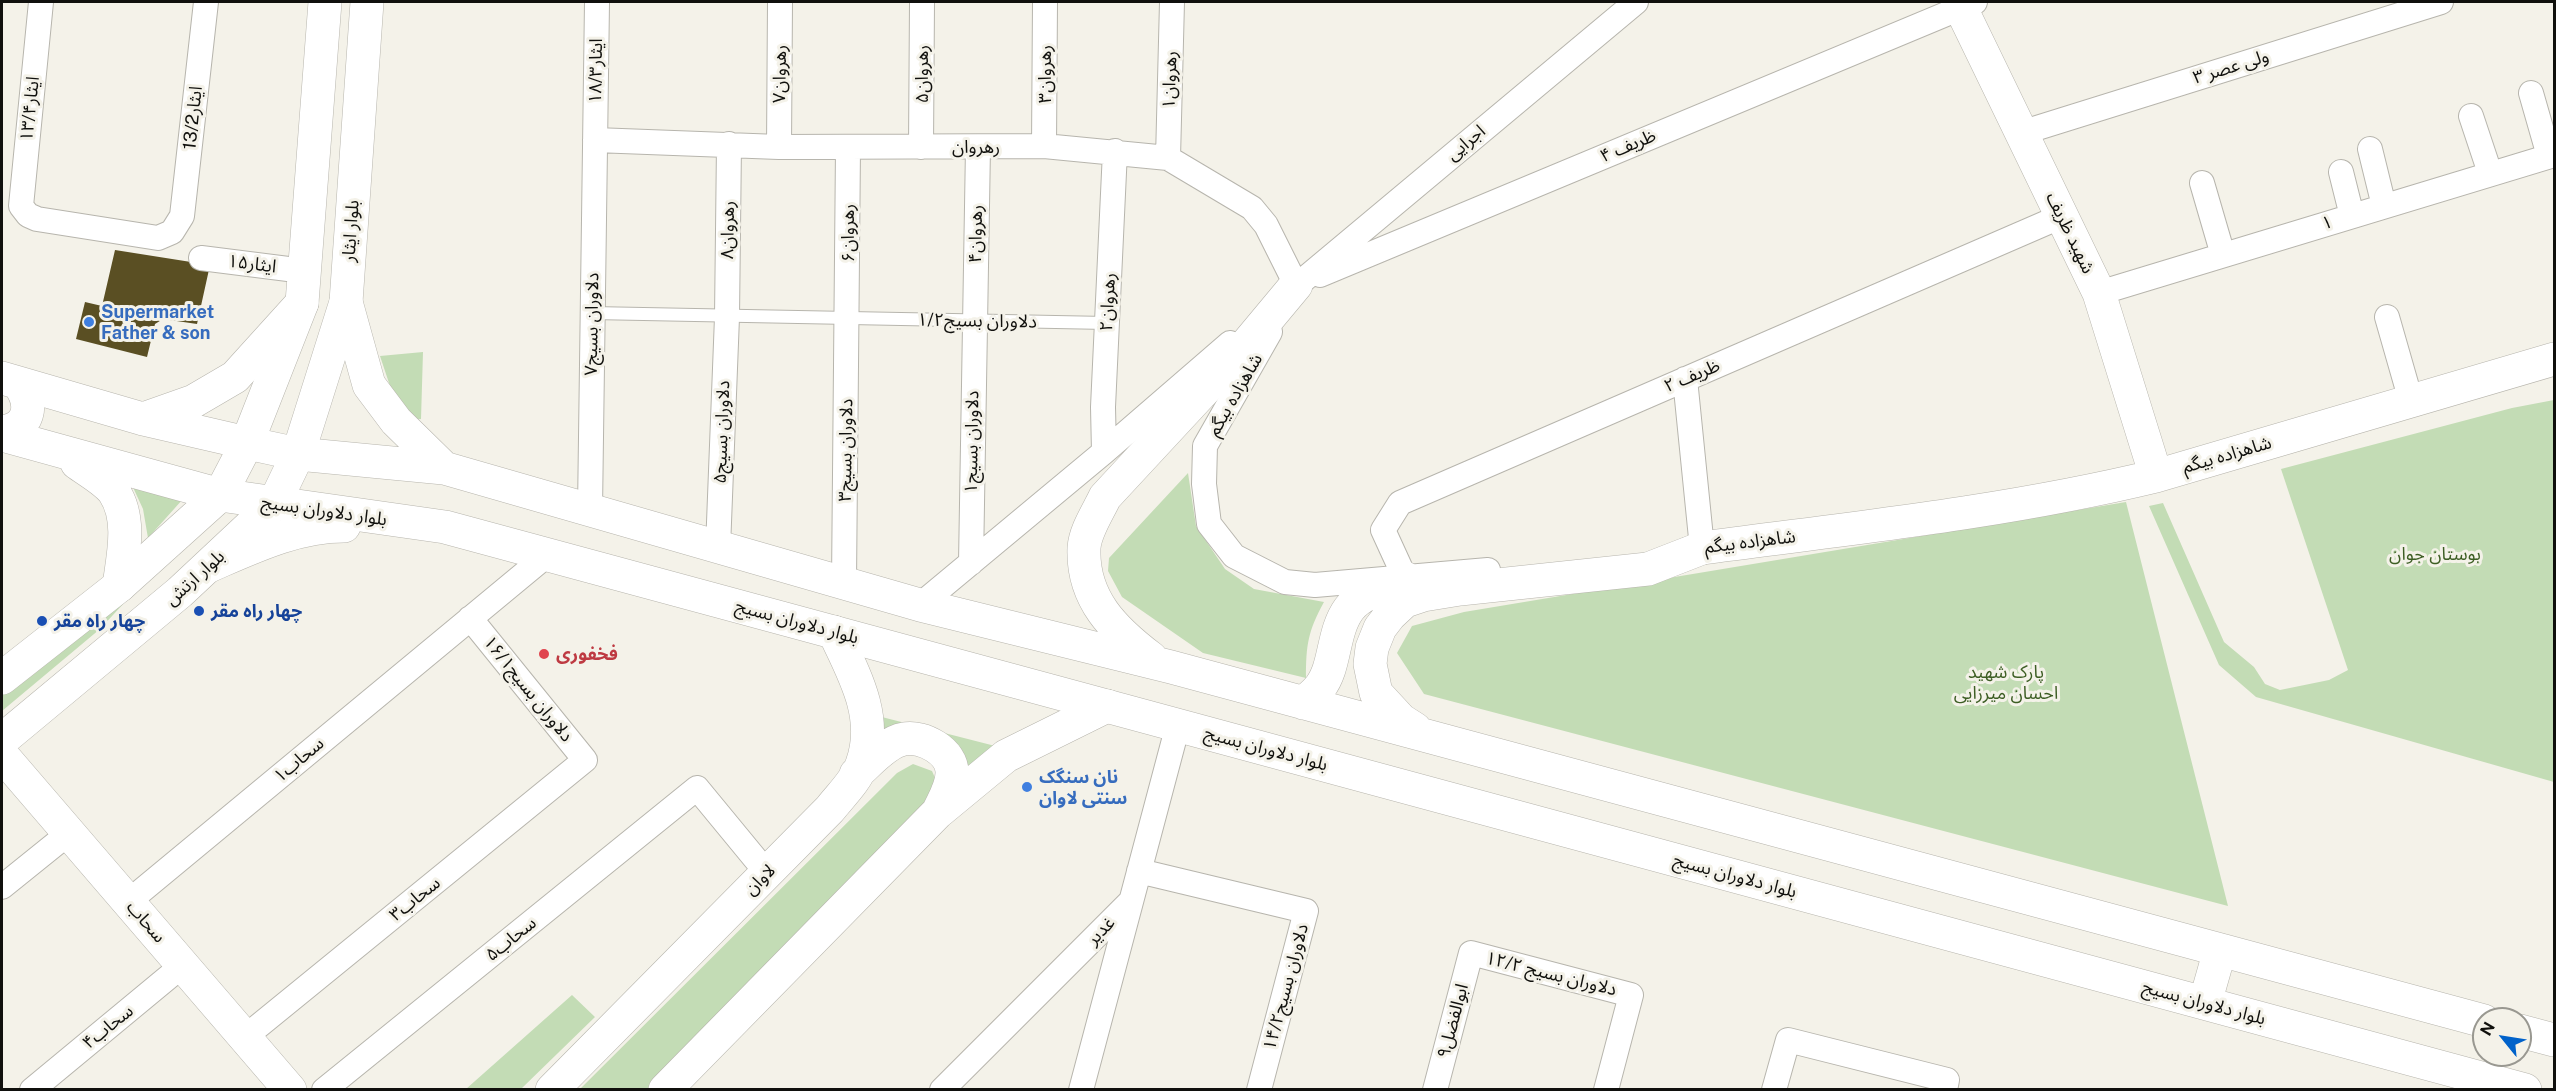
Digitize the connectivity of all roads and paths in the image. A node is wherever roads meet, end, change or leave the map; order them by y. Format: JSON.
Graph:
{"nodes":[{"id":1,"x":41,"y":2,"type":"edge"},
{"id":2,"x":206,"y":2,"type":"edge"},
{"id":3,"x":325,"y":2,"type":"edge"},
{"id":4,"x":367,"y":2,"type":"edge"},
{"id":5,"x":597,"y":2,"type":"edge"},
{"id":6,"x":780,"y":2,"type":"edge"},
{"id":7,"x":922,"y":2,"type":"edge"},
{"id":8,"x":1045,"y":2,"type":"edge"},
{"id":9,"x":1172,"y":2,"type":"edge"},
{"id":10,"x":1636,"y":2,"type":"edge"},
{"id":11,"x":2441,"y":2,"type":"edge"},
{"id":12,"x":1965,"y":3,"type":"edge"},
{"id":13,"x":2531,"y":93,"type":"dead end"},
{"id":14,"x":318,"y":101,"type":"junction"},
{"id":15,"x":359,"y":104,"type":"junction"},
{"id":16,"x":2471,"y":116,"type":"dead end"},
{"id":17,"x":2021,"y":134,"type":"junction"},
{"id":18,"x":595,"y":140,"type":"junction"},
{"id":19,"x":729,"y":144,"type":"junction"},
{"id":20,"x":1044,"y":146,"type":"junction"},
{"id":21,"x":779,"y":147,"type":"junction"},
{"id":22,"x":921,"y":147,"type":"junction"},
{"id":23,"x":978,"y":147,"type":"junction"},
{"id":24,"x":848,"y":148,"type":"junction"},
{"id":25,"x":2370,"y":149,"type":"dead end"},
{"id":26,"x":1115,"y":151,"type":"junction"},
{"id":27,"x":2552,"y":155,"type":"edge"},
{"id":28,"x":1168,"y":158,"type":"junction"},
{"id":29,"x":2341,"y":172,"type":"dead end"},
{"id":30,"x":2490,"y":173,"type":"junction"},
{"id":31,"x":2202,"y":183,"type":"dead end"},
{"id":32,"x":2384,"y":206,"type":"junction"},
{"id":33,"x":2062,"y":216,"type":"junction"},
{"id":34,"x":2352,"y":216,"type":"junction"},
{"id":35,"x":172,"y":232,"type":"joint"},
{"id":36,"x":2223,"y":255,"type":"junction"},
{"id":37,"x":201,"y":258,"type":"dead end"},
{"id":38,"x":304,"y":271,"type":"junction"},
{"id":39,"x":1296,"y":285,"type":"junction"},
{"id":40,"x":2099,"y":293,"type":"junction"},
{"id":41,"x":346,"y":302,"type":"junction"},
{"id":42,"x":302,"y":303,"type":"junction"},
{"id":43,"x":592,"y":313,"type":"junction"},
{"id":44,"x":727,"y":316,"type":"junction"},
{"id":45,"x":848,"y":318,"type":"junction"},
{"id":46,"x":2387,"y":318,"type":"dead end"},
{"id":47,"x":974,"y":321,"type":"junction"},
{"id":48,"x":1107,"y":322,"type":"junction"},
{"id":49,"x":2554,"y":359,"type":"edge"},
{"id":50,"x":1685,"y":379,"type":"junction"},
{"id":51,"x":10,"y":381,"type":"edge"},
{"id":52,"x":2411,"y":401,"type":"junction"},
{"id":53,"x":143,"y":419,"type":"junction"},
{"id":54,"x":2,"y":433,"type":"edge"},
{"id":55,"x":247,"y":443,"type":"junction"},
{"id":56,"x":63,"y":452,"type":"junction"},
{"id":57,"x":298,"y":453,"type":"junction"},
{"id":58,"x":1104,"y":453,"type":"junction"},
{"id":59,"x":444,"y":468,"type":"junction"},
{"id":60,"x":2156,"y":476,"type":"junction"},
{"id":61,"x":220,"y":495,"type":"junction"},
{"id":62,"x":274,"y":504,"type":"junction"},
{"id":63,"x":590,"y":509,"type":"junction"},
{"id":64,"x":445,"y":527,"type":"junction"},
{"id":65,"x":718,"y":548,"type":"junction"},
{"id":66,"x":1702,"y":548,"type":"junction"},
{"id":67,"x":547,"y":555,"type":"junction"},
{"id":68,"x":971,"y":563,"type":"junction"},
{"id":69,"x":209,"y":566,"type":"junction"},
{"id":70,"x":1405,"y":578,"type":"junction"},
{"id":71,"x":844,"y":582,"type":"junction"},
{"id":72,"x":119,"y":586,"type":"junction"},
{"id":73,"x":920,"y":605,"type":"junction"},
{"id":74,"x":470,"y":618,"type":"junction"},
{"id":75,"x":834,"y":632,"type":"junction"},
{"id":76,"x":1157,"y":663,"type":"junction"},
{"id":77,"x":2,"y":678,"type":"edge"},
{"id":78,"x":1303,"y":703,"type":"junction"},
{"id":79,"x":1107,"y":706,"type":"junction"},
{"id":80,"x":1178,"y":725,"type":"junction"},
{"id":81,"x":1427,"y":736,"type":"junction"},
{"id":82,"x":2,"y":740,"type":"edge"},
{"id":83,"x":2,"y":755,"type":"edge"},
{"id":84,"x":585,"y":760,"type":"joint"},
{"id":85,"x":856,"y":774,"type":"junction"},
{"id":86,"x":937,"y":813,"type":"junction"},
{"id":87,"x":69,"y":833,"type":"junction"},
{"id":88,"x":1139,"y":871,"type":"junction"},
{"id":89,"x":767,"y":873,"type":"junction"},
{"id":90,"x":2,"y":887,"type":"edge"},
{"id":91,"x":1132,"y":900,"type":"junction"},
{"id":92,"x":128,"y":902,"type":"junction"},
{"id":93,"x":2220,"y":950,"type":"junction"},
{"id":94,"x":1471,"y":953,"type":"joint"},
{"id":95,"x":183,"y":965,"type":"junction"},
{"id":96,"x":2205,"y":1003,"type":"junction"},
{"id":97,"x":2472,"y":1018,"type":"edge"},
{"id":98,"x":2532,"y":1034,"type":"edge"},
{"id":99,"x":245,"y":1037,"type":"junction"},
{"id":100,"x":2554,"y":1040,"type":"edge"},
{"id":101,"x":1946,"y":1085,"type":"edge"},
{"id":102,"x":32,"y":1089,"type":"edge"},
{"id":103,"x":290,"y":1089,"type":"edge"},
{"id":104,"x":324,"y":1089,"type":"edge"},
{"id":105,"x":552,"y":1089,"type":"edge"},
{"id":106,"x":665,"y":1089,"type":"edge"},
{"id":107,"x":942,"y":1089,"type":"edge"},
{"id":108,"x":1081,"y":1089,"type":"edge"},
{"id":109,"x":1259,"y":1089,"type":"edge"},
{"id":110,"x":1435,"y":1089,"type":"edge"},
{"id":111,"x":1606,"y":1089,"type":"edge"},
{"id":112,"x":1774,"y":1089,"type":"edge"},
{"id":113,"x":2525,"y":1089,"type":"edge"}],
"edges":[{"from":1,"to":35,"type":"street","name":"ایثار۱۳/۴"},
{"from":2,"to":35,"type":"street","name":"ایثار13/2"},
{"from":3,"to":14,"type":"main road"},
{"from":4,"to":15,"type":"main road","name":"بلوار ایثار"},
{"from":5,"to":18,"type":"street","name":"ایثار۱۸/۳"},
{"from":6,"to":21,"type":"street","name":"رهروان۷"},
{"from":7,"to":22,"type":"street","name":"رهروان۵"},
{"from":8,"to":20,"type":"street","name":"رهروان۳"},
{"from":9,"to":28,"type":"street","name":"رهروان۱"},
{"from":10,"to":39,"type":"street","name":"اجرایی"},
{"from":11,"to":17,"type":"street","name":"ولی عصر ۳"},
{"from":12,"to":17,"type":"main road","name":"شهید ظریف"},
{"from":12,"to":39,"type":"street","name":"ظریف ۴"},
{"from":13,"to":27,"type":"street"},
{"from":14,"to":15,"type":"main road"},
{"from":14,"to":38,"type":"main road"},
{"from":15,"to":41,"type":"main road","name":"بلوار ایثار"},
{"from":16,"to":30,"type":"street"},
{"from":17,"to":33,"type":"main road","name":"شهید ظریف"},
{"from":18,"to":19,"type":"street","name":"رهروان"},
{"from":18,"to":43,"type":"street","name":"دلاوران بسیج۷"},
{"from":19,"to":21,"type":"street","name":"رهروان"},
{"from":19,"to":44,"type":"street","name":"رهروان۸"},
{"from":20,"to":23,"type":"street","name":"رهروان"},
{"from":20,"to":26,"type":"street","name":"رهروان"},
{"from":21,"to":24,"type":"street","name":"رهروان"},
{"from":22,"to":23,"type":"street","name":"رهروان"},
{"from":22,"to":24,"type":"street","name":"رهروان"},
{"from":23,"to":47,"type":"street","name":"رهروان۴"},
{"from":24,"to":45,"type":"street","name":"رهروان۶"},
{"from":25,"to":32,"type":"street"},
{"from":26,"to":28,"type":"street","name":"رهروان"},
{"from":26,"to":48,"type":"street","name":"رهروان۲"},
{"from":27,"to":30,"type":"street","name":"۱"},
{"from":28,"to":39,"type":"street","name":"رهروان"},
{"from":29,"to":34,"type":"street"},
{"from":30,"to":32,"type":"street","name":"۱"},
{"from":31,"to":36,"type":"street"},
{"from":32,"to":34,"type":"street","name":"۱"},
{"from":33,"to":40,"type":"main road","name":"شهید ظریف"},
{"from":33,"to":50,"type":"street","name":"ظریف ۲"},
{"from":34,"to":36,"type":"street","name":"۱"},
{"from":36,"to":40,"type":"street","name":"۱"},
{"from":37,"to":38,"type":"street","name":"ایثار۱۵"},
{"from":38,"to":42,"type":"main road"},
{"from":39,"to":58,"type":"street","name":"اجرایی"},
{"from":39,"to":70,"type":"street","name":"شاهزاده بیگم"},
{"from":39,"to":76,"type":"main road"},
{"from":40,"to":60,"type":"main road","name":"شهید ظریف"},
{"from":41,"to":57,"type":"main road","name":"بلوار ایثار"},
{"from":41,"to":59,"type":"main road"},
{"from":42,"to":53,"type":"main road"},
{"from":42,"to":55,"type":"main road"},
{"from":43,"to":44,"type":"lane","name":"دلاوران بسیج۱/۲"},
{"from":43,"to":63,"type":"street","name":"دلاوران بسیج۷"},
{"from":44,"to":45,"type":"lane","name":"دلاوران بسیج۱/۲"},
{"from":44,"to":65,"type":"street","name":"دلاوران بسیج۵"},
{"from":45,"to":47,"type":"lane","name":"دلاوران بسیج۱/۲"},
{"from":45,"to":71,"type":"street","name":"دلاوران بسیج۳"},
{"from":46,"to":52,"type":"street"},
{"from":47,"to":48,"type":"lane","name":"دلاوران بسیج۱/۲"},
{"from":47,"to":68,"type":"street","name":"دلاوران بسیج۱"},
{"from":48,"to":58,"type":"street","name":"رهروان۲"},
{"from":49,"to":52,"type":"main road","name":"شاهزاده بیگم"},
{"from":50,"to":66,"type":"street"},
{"from":50,"to":70,"type":"street","name":"ظریف ۲"},
{"from":51,"to":53,"type":"main road"},
{"from":51,"to":54,"type":"main road"},
{"from":52,"to":60,"type":"main road","name":"شاهزاده بیگم"},
{"from":53,"to":55,"type":"main road"},
{"from":54,"to":56,"type":"main road","name":"بلوار دلاوران بسیج"},
{"from":55,"to":57,"type":"main road"},
{"from":55,"to":61,"type":"main road"},
{"from":56,"to":61,"type":"main road","name":"بلوار دلاوران بسیج"},
{"from":56,"to":72,"type":"main road"},
{"from":57,"to":59,"type":"main road"},
{"from":57,"to":62,"type":"main road","name":"بلوار ایثار"},
{"from":58,"to":68,"type":"street","name":"اجرایی"},
{"from":59,"to":63,"type":"main road"},
{"from":60,"to":66,"type":"main road","name":"شاهزاده بیگم"},
{"from":61,"to":62,"type":"main road","name":"بلوار دلاوران بسیج"},
{"from":61,"to":72,"type":"main road"},
{"from":62,"to":64,"type":"main road","name":"بلوار دلاوران بسیج"},
{"from":62,"to":69,"type":"main road","name":"بلوار ارتش"},
{"from":63,"to":65,"type":"main road"},
{"from":64,"to":67,"type":"main road","name":"بلوار دلاوران بسیج"},
{"from":64,"to":69,"type":"main road"},
{"from":65,"to":71,"type":"main road"},
{"from":66,"to":70,"type":"street","name":"شاهزاده بیگم"},
{"from":66,"to":81,"type":"main road"},
{"from":67,"to":74,"type":"street","name":"۱سحاب"},
{"from":67,"to":75,"type":"main road","name":"بلوار دلاوران بسیج"},
{"from":68,"to":73,"type":"street","name":"اجرایی"},
{"from":69,"to":82,"type":"main road","name":"بلوار ارتش"},
{"from":70,"to":78,"type":"main road"},
{"from":71,"to":73,"type":"main road"},
{"from":72,"to":77,"type":"main road"},
{"from":73,"to":76,"type":"main road"},
{"from":74,"to":84,"type":"street","name":"دلاوران بسیج۱۶/۱"},
{"from":74,"to":92,"type":"street","name":"۱سحاب"},
{"from":75,"to":79,"type":"main road","name":"بلوار دلاوران بسیج"},
{"from":75,"to":85,"type":"main road","name":"لاوان"},
{"from":76,"to":78,"type":"main road"},
{"from":78,"to":81,"type":"main road"},
{"from":79,"to":80,"type":"main road","name":"بلوار دلاوران بسیج"},
{"from":79,"to":86,"type":"main road"},
{"from":80,"to":88,"type":"street"},
{"from":80,"to":96,"type":"main road","name":"بلوار دلاوران بسیج"},
{"from":81,"to":93,"type":"main road"},
{"from":83,"to":87,"type":"main road","name":"سحاب"},
{"from":84,"to":99,"type":"street","name":"۳سحاب"},
{"from":85,"to":86,"type":"main road"},
{"from":85,"to":89,"type":"main road","name":"لاوان"},
{"from":86,"to":106,"type":"main road"},
{"from":87,"to":90,"type":"street"},
{"from":87,"to":92,"type":"main road","name":"سحاب"},
{"from":88,"to":91,"type":"street"},
{"from":88,"to":109,"type":"street","name":"۱۴/۲دلاوران بسیج"},
{"from":89,"to":104,"type":"street","name":"۵سحاب"},
{"from":89,"to":105,"type":"main road","name":"لاوان"},
{"from":91,"to":107,"type":"street","name":"غدیر"},
{"from":91,"to":108,"type":"street"},
{"from":92,"to":95,"type":"main road","name":"سحاب"},
{"from":93,"to":96,"type":"main road"},
{"from":93,"to":97,"type":"main road"},
{"from":94,"to":110,"type":"street","name":"ابوالفضل۹"},
{"from":94,"to":111,"type":"street","name":"دلاوران بسیج ۱۲/۲"},
{"from":95,"to":99,"type":"main road","name":"سحاب"},
{"from":95,"to":102,"type":"street","name":"۴سحاب"},
{"from":96,"to":113,"type":"main road","name":"بلوار دلاوران بسیج"},
{"from":98,"to":100,"type":"main road"},
{"from":99,"to":103,"type":"main road","name":"سحاب"},
{"from":101,"to":112,"type":"street"}]}
